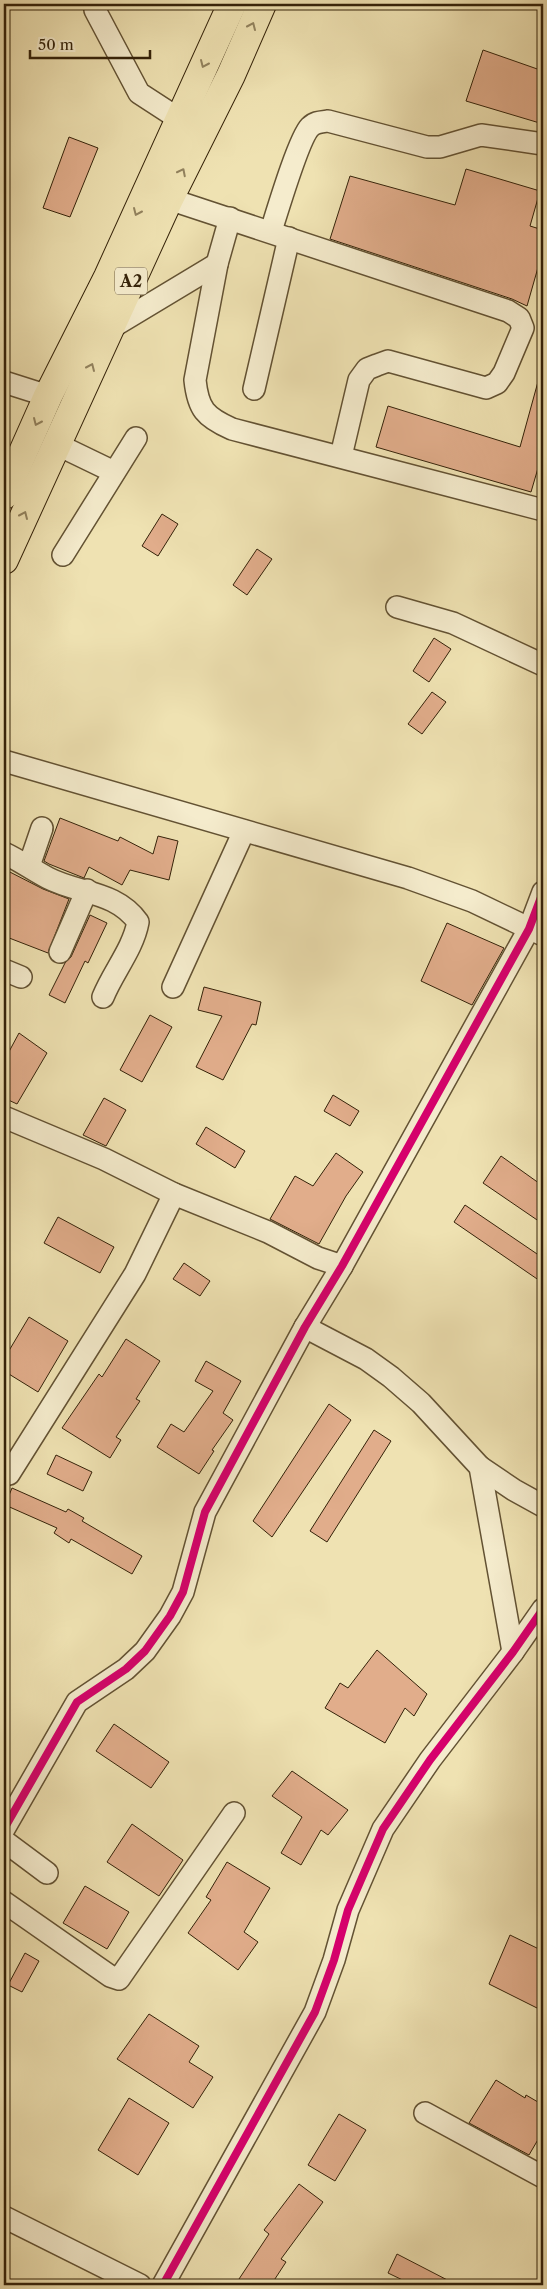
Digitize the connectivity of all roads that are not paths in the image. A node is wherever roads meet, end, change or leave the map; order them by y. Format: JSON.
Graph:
{"nodes":[{"id":1,"x":96,"y":4,"type":"edge"},
{"id":2,"x":232,"y":4,"type":"edge"},
{"id":3,"x":262,"y":4,"type":"edge"},
{"id":4,"x":179,"y":119,"type":"junction"},
{"id":5,"x":543,"y":144,"type":"edge"},
{"id":6,"x":169,"y":199,"type":"junction"},
{"id":7,"x":230,"y":218,"type":"junction"},
{"id":8,"x":280,"y":235,"type":"junction"},
{"id":9,"x":217,"y":264,"type":"junction"},
{"id":10,"x":109,"y":329,"type":"junction"},
{"id":11,"x":4,"y":382,"type":"edge"},
{"id":12,"x":254,"y":389,"type":"dead end"},
{"id":13,"x":48,"y":396,"type":"junction"},
{"id":14,"x":136,"y":438,"type":"dead end"},
{"id":15,"x":56,"y":444,"type":"junction"},
{"id":16,"x":341,"y":456,"type":"junction"},
{"id":17,"x":114,"y":472,"type":"junction"},
{"id":18,"x":4,"y":495,"type":"edge"},
{"id":19,"x":543,"y":510,"type":"edge"},
{"id":20,"x":63,"y":555,"type":"dead end"},
{"id":21,"x":4,"y":560,"type":"edge"},
{"id":22,"x":397,"y":607,"type":"dead end"},
{"id":23,"x":543,"y":666,"type":"edge"},
{"id":24,"x":4,"y":761,"type":"edge"},
{"id":25,"x":42,"y":828,"type":"dead end"},
{"id":26,"x":244,"y":831,"type":"junction"},
{"id":27,"x":4,"y":853,"type":"edge"},
{"id":28,"x":29,"y":866,"type":"junction"},
{"id":29,"x":87,"y":890,"type":"junction"},
{"id":30,"x":543,"y":892,"type":"edge"},
{"id":31,"x":536,"y":932,"type":"edge"},
{"id":32,"x":60,"y":952,"type":"dead end"},
{"id":33,"x":173,"y":987,"type":"dead end"},
{"id":34,"x":103,"y":997,"type":"dead end"},
{"id":35,"x":4,"y":1117,"type":"edge"},
{"id":36,"x":174,"y":1194,"type":"junction"},
{"id":37,"x":342,"y":1266,"type":"junction"},
{"id":38,"x":306,"y":1327,"type":"junction"},
{"id":39,"x":480,"y":1466,"type":"junction"},
{"id":40,"x":4,"y":1475,"type":"edge"},
{"id":41,"x":543,"y":1506,"type":"edge"},
{"id":42,"x":543,"y":1609,"type":"edge"},
{"id":43,"x":513,"y":1652,"type":"junction"},
{"id":44,"x":234,"y":1813,"type":"dead end"},
{"id":45,"x":4,"y":1829,"type":"edge"},
{"id":46,"x":4,"y":1841,"type":"edge"},
{"id":47,"x":47,"y":1874,"type":"dead end"},
{"id":48,"x":4,"y":1902,"type":"edge"},
{"id":49,"x":424,"y":2113,"type":"dead end"},
{"id":50,"x":543,"y":2177,"type":"edge"},
{"id":51,"x":4,"y":2218,"type":"edge"},
{"id":52,"x":140,"y":2285,"type":"edge"},
{"id":53,"x":163,"y":2285,"type":"edge"}],
"edges":[{"from":1,"to":4,"type":"street"},
{"from":2,"to":4,"type":"highway","number":"A2","one_way":true},
{"from":6,"to":3,"type":"highway","number":"A2","one_way":true},
{"from":4,"to":13,"type":"highway","number":"A2","one_way":true},
{"from":5,"to":8,"type":"street"},
{"from":6,"to":7,"type":"street"},
{"from":6,"to":10,"type":"highway","number":"A2"},
{"from":7,"to":8,"type":"street"},
{"from":7,"to":9,"type":"street"},
{"from":8,"to":12,"type":"street"},
{"from":8,"to":16,"type":"street"},
{"from":9,"to":10,"type":"street"},
{"from":9,"to":16,"type":"street"},
{"from":15,"to":10,"type":"highway","number":"A2","one_way":true},
{"from":11,"to":13,"type":"street"},
{"from":13,"to":18,"type":"highway","number":"A2","one_way":true},
{"from":14,"to":17,"type":"street"},
{"from":15,"to":17,"type":"street"},
{"from":21,"to":15,"type":"highway","number":"A2","one_way":true},
{"from":16,"to":19,"type":"street"},
{"from":17,"to":20,"type":"street"},
{"from":22,"to":23,"type":"street"},
{"from":24,"to":26,"type":"street"},
{"from":25,"to":28,"type":"street"},
{"from":26,"to":31,"type":"street"},
{"from":26,"to":33,"type":"street"},
{"from":27,"to":28,"type":"street"},
{"from":28,"to":29,"type":"street"},
{"from":29,"to":32,"type":"street"},
{"from":29,"to":34,"type":"street"},
{"from":30,"to":31,"type":"street"},
{"from":31,"to":37,"type":"street"},
{"from":35,"to":36,"type":"street"},
{"from":36,"to":37,"type":"street"},
{"from":36,"to":40,"type":"street"},
{"from":37,"to":38,"type":"street"},
{"from":38,"to":39,"type":"street"},
{"from":38,"to":45,"type":"street"},
{"from":39,"to":41,"type":"street"},
{"from":39,"to":43,"type":"street"},
{"from":42,"to":43,"type":"street"},
{"from":43,"to":53,"type":"street"},
{"from":44,"to":48,"type":"street"},
{"from":46,"to":47,"type":"street"},
{"from":49,"to":50,"type":"street"},
{"from":51,"to":52,"type":"street"}]}
